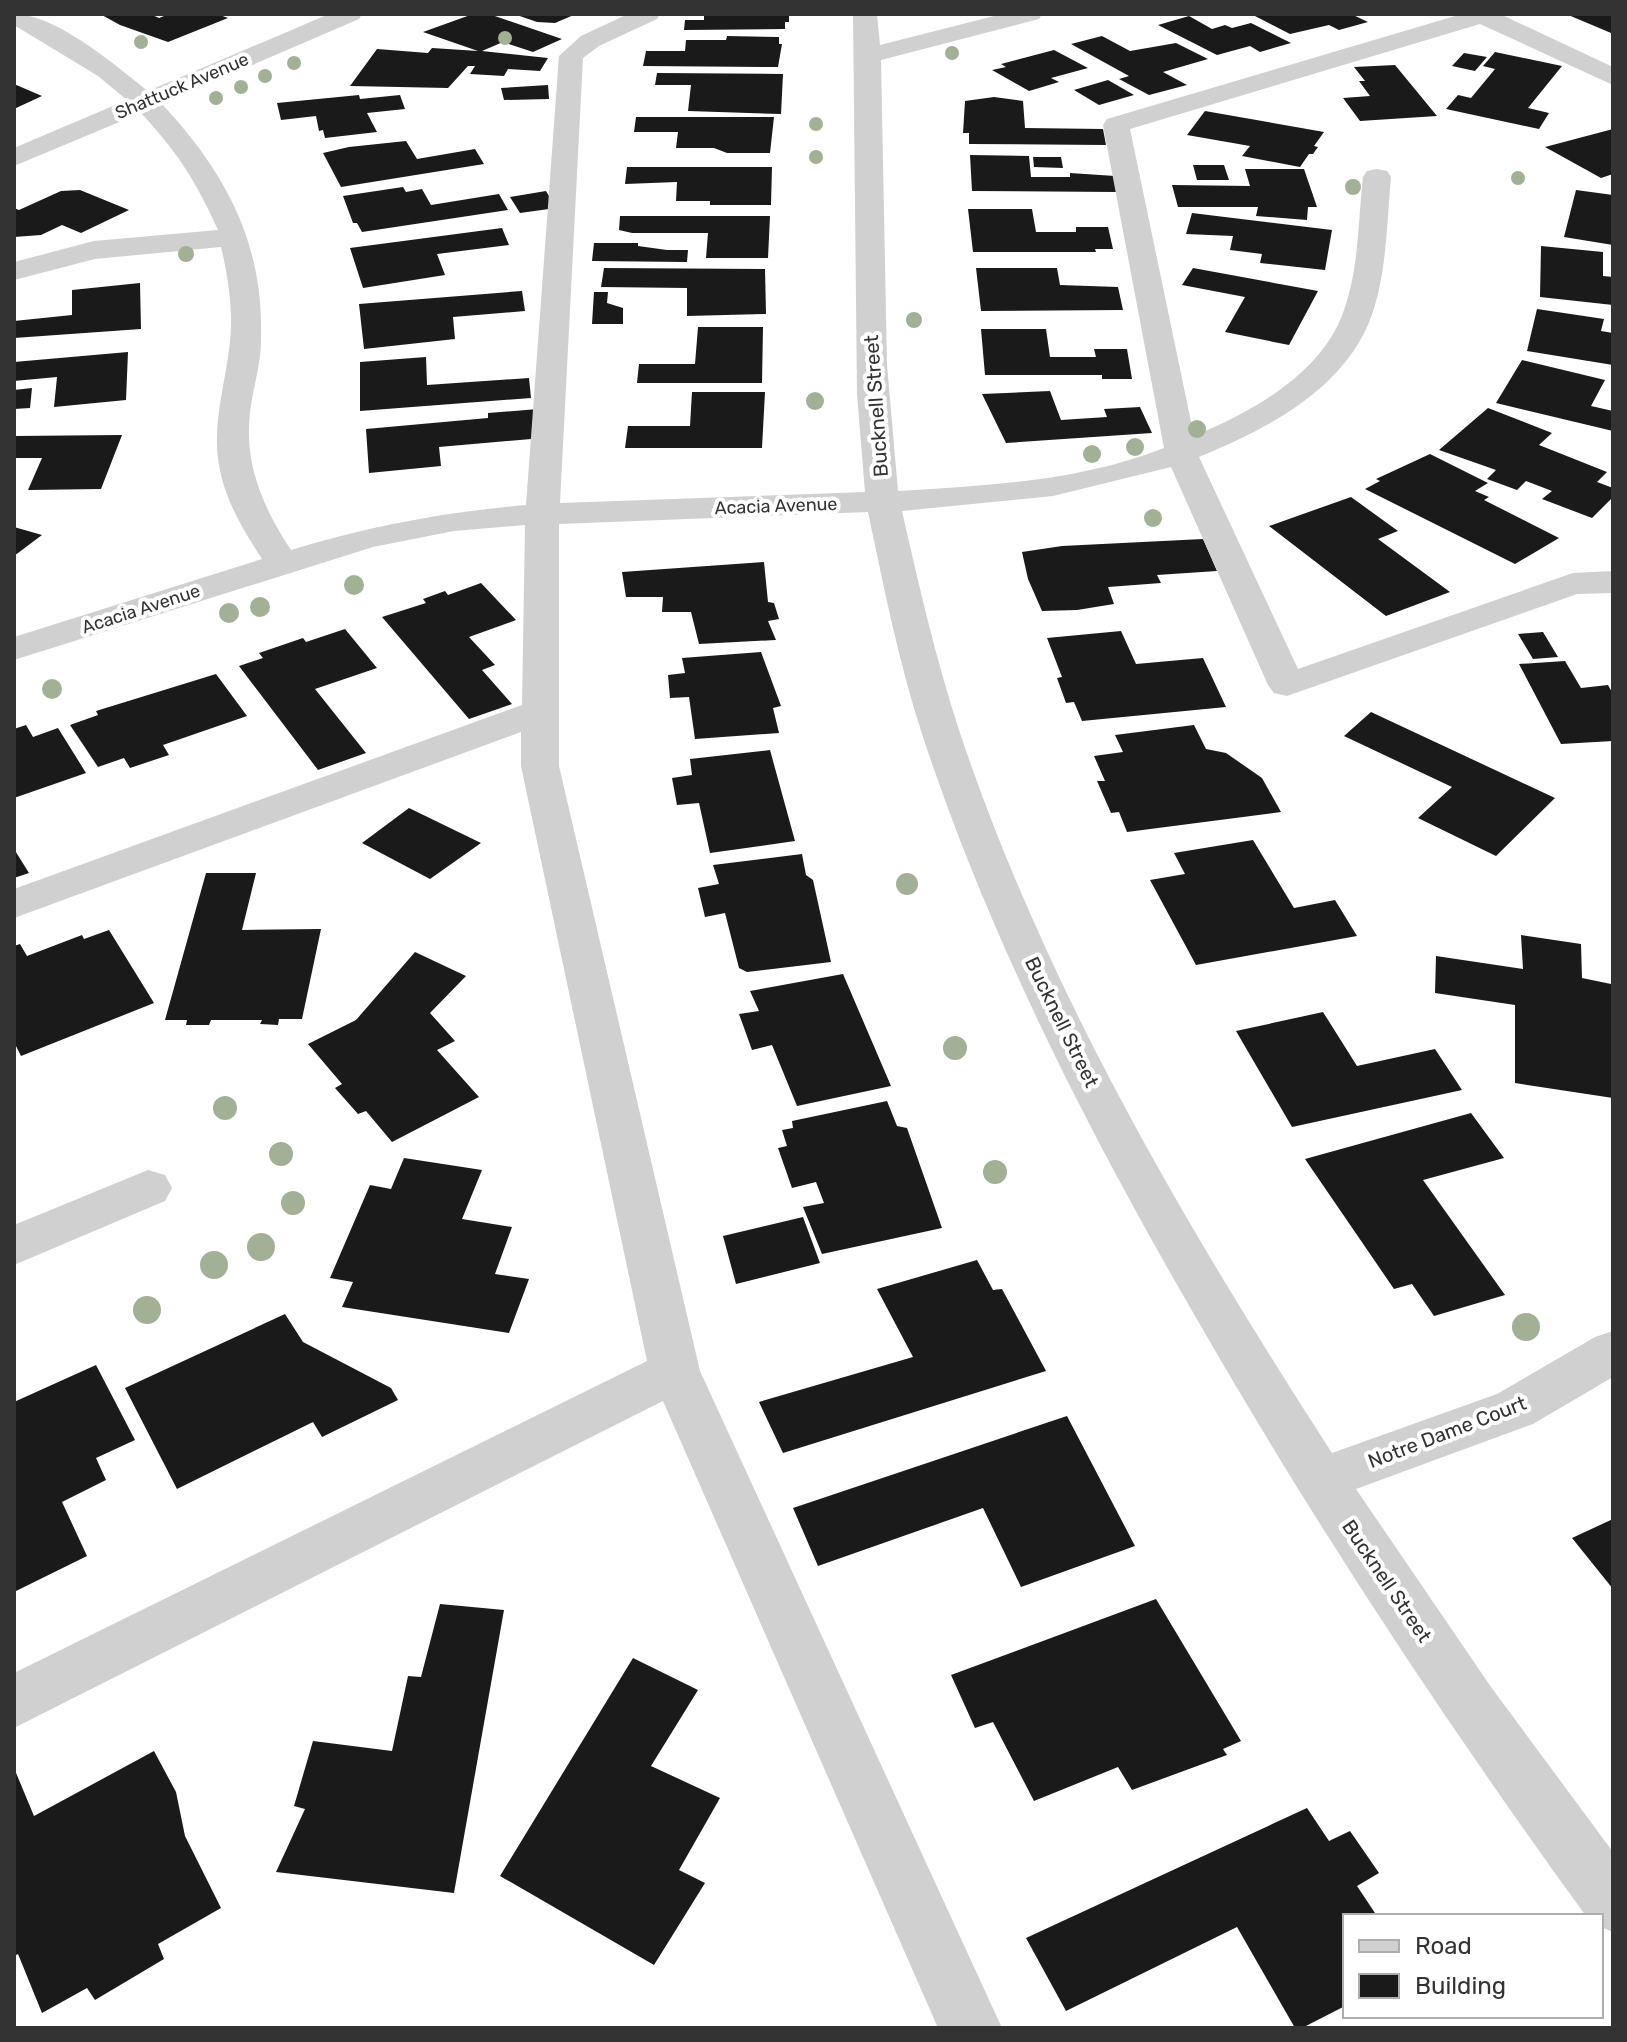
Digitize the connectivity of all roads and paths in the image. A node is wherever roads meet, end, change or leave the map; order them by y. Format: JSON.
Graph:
{"nodes":[{"id":1,"x":350,"y":14,"type":"edge"},
{"id":2,"x":648,"y":14,"type":"edge"},
{"id":3,"x":1030,"y":14,"type":"edge"},
{"id":4,"x":1485,"y":15,"type":"edge"},
{"id":5,"x":20,"y":17,"type":"edge"},
{"id":6,"x":866,"y":35,"type":"edge"},
{"id":7,"x":1613,"y":77,"type":"edge"},
{"id":8,"x":147,"y":101,"type":"junction"},
{"id":9,"x":14,"y":158,"type":"edge"},
{"id":10,"x":1377,"y":177,"type":"dead end"},
{"id":11,"x":234,"y":237,"type":"junction"},
{"id":12,"x":14,"y":271,"type":"edge"},
{"id":13,"x":1181,"y":453,"type":"junction"},
{"id":14,"x":883,"y":502,"type":"junction"},
{"id":15,"x":542,"y":514,"type":"junction"},
{"id":16,"x":282,"y":563,"type":"junction"},
{"id":17,"x":1613,"y":582,"type":"edge"},
{"id":18,"x":14,"y":649,"type":"edge"},
{"id":19,"x":542,"y":711,"type":"junction"},
{"id":20,"x":14,"y":904,"type":"edge"},
{"id":21,"x":148,"y":1188,"type":"dead end"},
{"id":22,"x":14,"y":1246,"type":"edge"},
{"id":23,"x":1613,"y":1352,"type":"edge"},
{"id":24,"x":675,"y":1371,"type":"junction"},
{"id":25,"x":1320,"y":1480,"type":"junction"},
{"id":26,"x":14,"y":1702,"type":"edge"},
{"id":27,"x":1613,"y":1902,"type":"edge"},
{"id":28,"x":970,"y":2028,"type":"edge"}],
"edges":[{"from":1,"to":8,"type":"street","name":"Shattuck Avenue"},
{"from":2,"to":15,"type":"street"},
{"from":3,"to":6,"type":"street"},
{"from":4,"to":7,"type":"street"},
{"from":4,"to":13,"type":"street"},
{"from":5,"to":8,"type":"street"},
{"from":6,"to":14,"type":"street","name":"Bucknell Street"},
{"from":8,"to":9,"type":"street","name":"Shattuck Avenue"},
{"from":8,"to":11,"type":"street"},
{"from":10,"to":13,"type":"street","name":"Acacia Avenue"},
{"from":11,"to":12,"type":"street"},
{"from":11,"to":16,"type":"street"},
{"from":13,"to":14,"type":"street","name":"Acacia Avenue"},
{"from":13,"to":17,"type":"street"},
{"from":14,"to":15,"type":"street","name":"Acacia Avenue"},
{"from":14,"to":25,"type":"street","name":"Bucknell Street"},
{"from":15,"to":16,"type":"street","name":"Acacia Avenue"},
{"from":15,"to":19,"type":"street"},
{"from":16,"to":18,"type":"street","name":"Acacia Avenue"},
{"from":19,"to":20,"type":"street"},
{"from":19,"to":24,"type":"street"},
{"from":21,"to":22,"type":"street"},
{"from":23,"to":25,"type":"street","name":"Notre Dame Court"},
{"from":24,"to":26,"type":"street"},
{"from":24,"to":28,"type":"street"},
{"from":25,"to":27,"type":"street","name":"Bucknell Street"}]}
